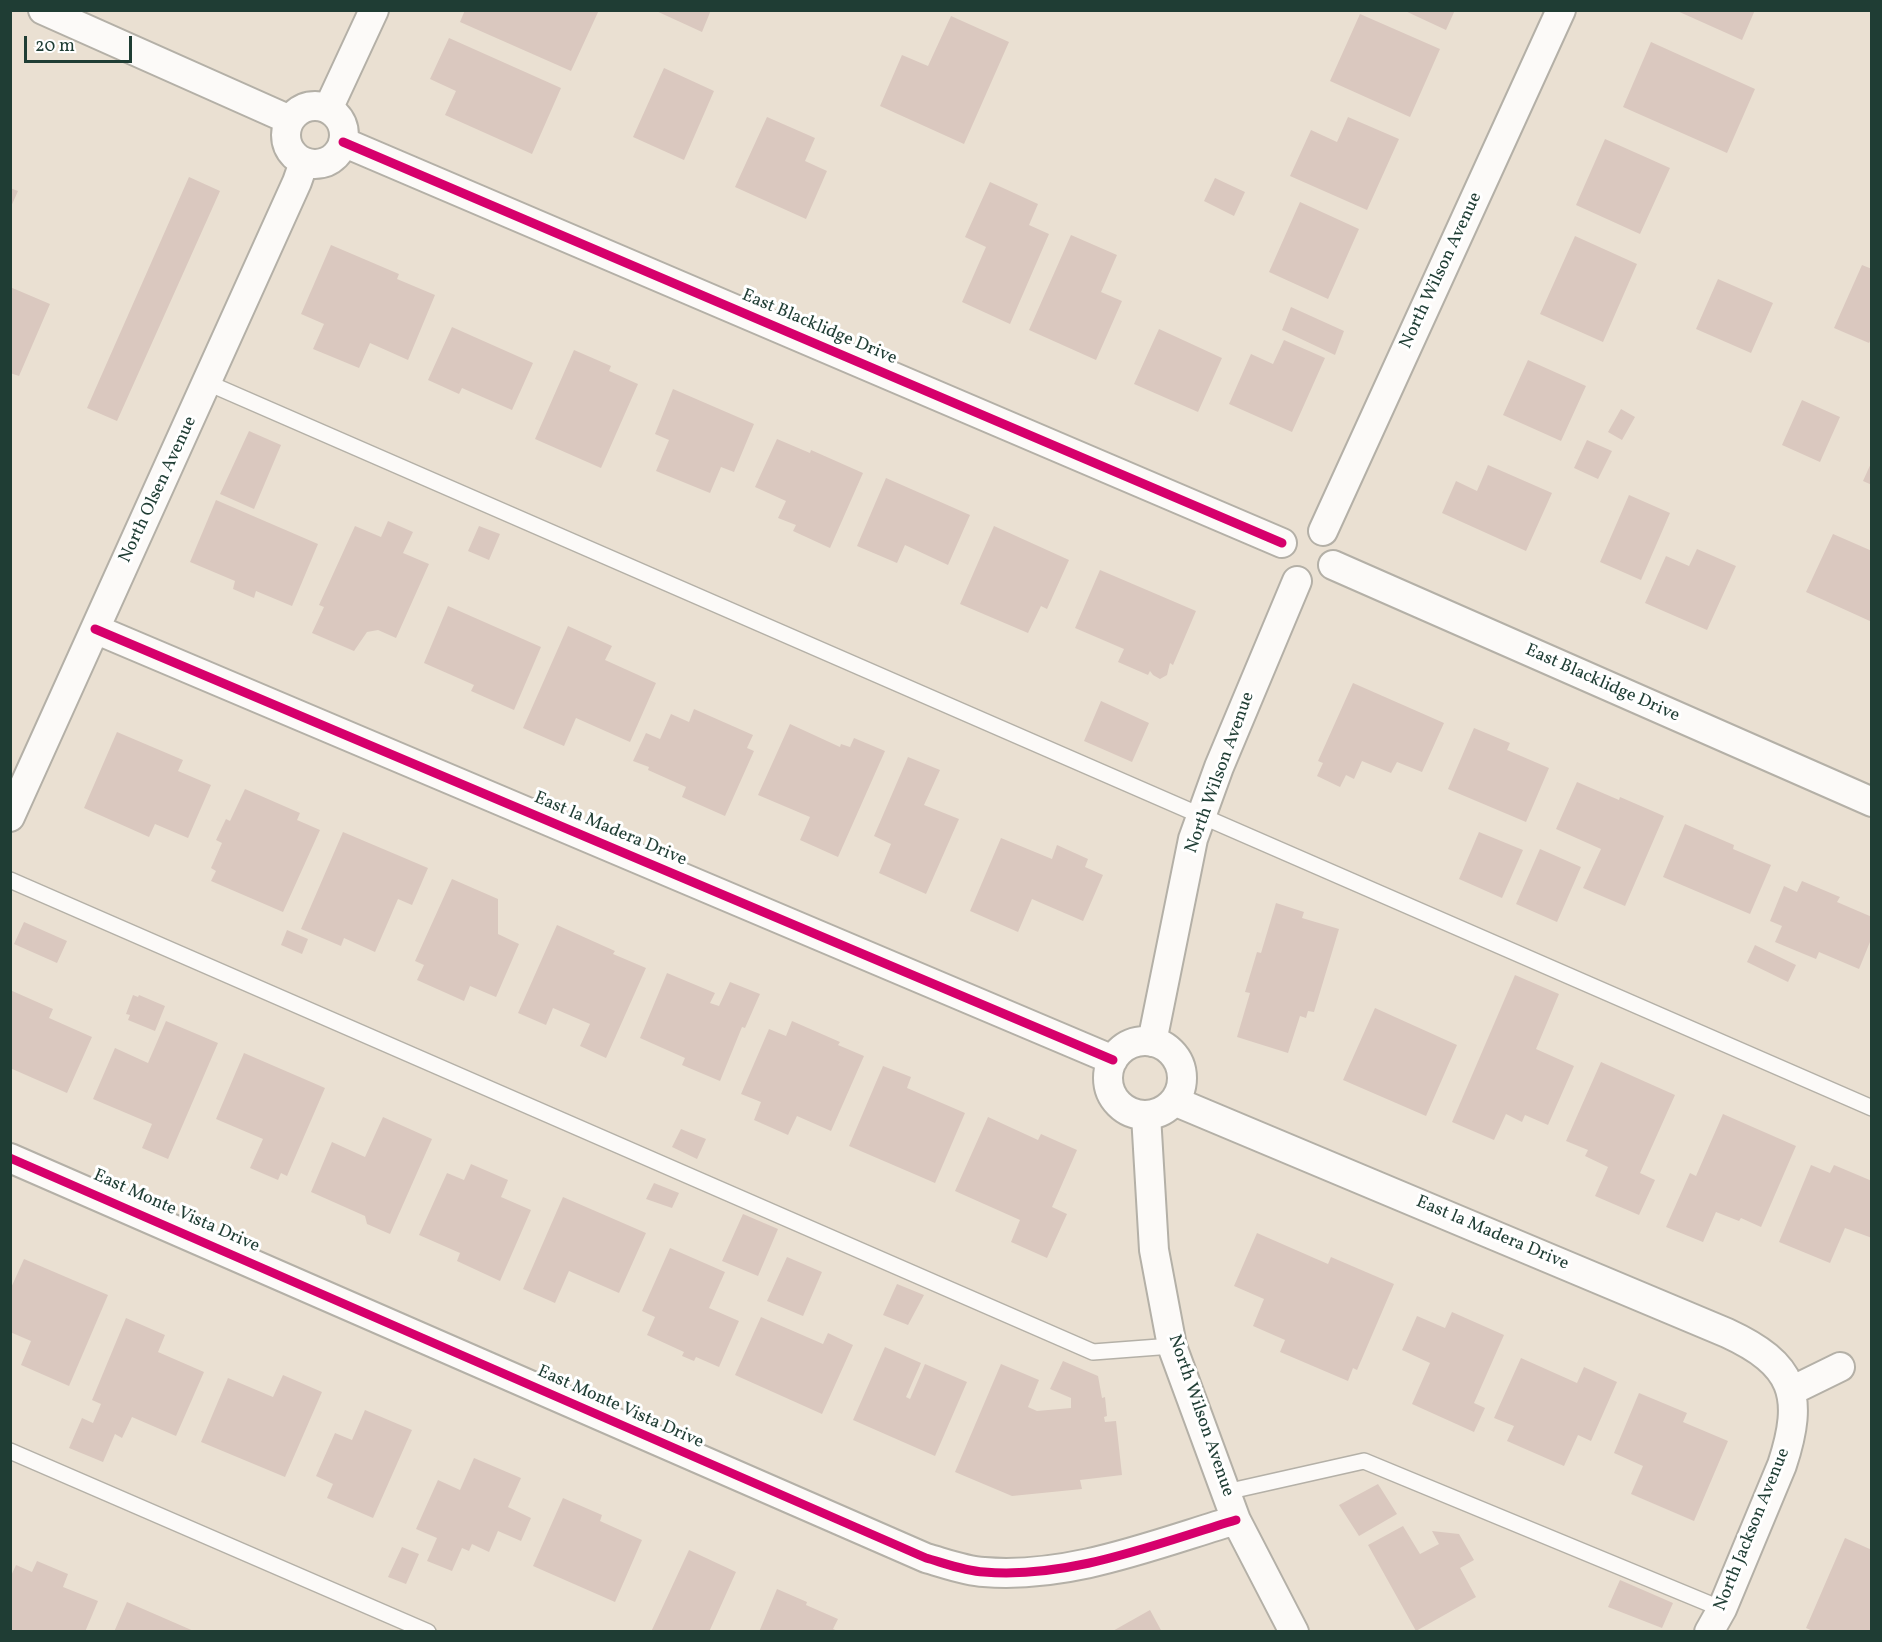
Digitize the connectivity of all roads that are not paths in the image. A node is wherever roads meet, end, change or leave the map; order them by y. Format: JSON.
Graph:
{"nodes":[{"id":1,"x":43,"y":10,"type":"edge"},
{"id":2,"x":374,"y":10,"type":"edge"},
{"id":3,"x":1561,"y":10,"type":"edge"},
{"id":4,"x":328,"y":110,"type":"junction"},
{"id":5,"x":290,"y":120,"type":"junction"},
{"id":6,"x":343,"y":142,"type":"junction"},
{"id":7,"x":304,"y":162,"type":"junction"},
{"id":8,"x":208,"y":383,"type":"junction"},
{"id":9,"x":1323,"y":531,"type":"junction"},
{"id":10,"x":1282,"y":543,"type":"junction"},
{"id":11,"x":1333,"y":565,"type":"junction"},
{"id":12,"x":1297,"y":581,"type":"junction"},
{"id":13,"x":95,"y":629,"type":"junction"},
{"id":14,"x":1872,"y":802,"type":"edge"},
{"id":15,"x":1201,"y":816,"type":"junction"},
{"id":16,"x":10,"y":817,"type":"edge"},
{"id":17,"x":10,"y":880,"type":"edge"},
{"id":18,"x":1152,"y":1042,"type":"junction"},
{"id":19,"x":1113,"y":1060,"type":"junction"},
{"id":20,"x":1174,"y":1101,"type":"junction"},
{"id":21,"x":1872,"y":1108,"type":"edge"},
{"id":22,"x":1146,"y":1115,"type":"junction"},
{"id":23,"x":10,"y":1158,"type":"edge"},
{"id":24,"x":1172,"y":1346,"type":"junction"},
{"id":25,"x":1840,"y":1367,"type":"dead end"},
{"id":26,"x":1791,"y":1391,"type":"junction"},
{"id":27,"x":10,"y":1451,"type":"edge"},
{"id":28,"x":1226,"y":1492,"type":"junction"},
{"id":29,"x":1236,"y":1520,"type":"junction"},
{"id":30,"x":1715,"y":1621,"type":"edge"},
{"id":31,"x":428,"y":1632,"type":"edge"},
{"id":32,"x":1294,"y":1632,"type":"edge"}],
"edges":[{"from":1,"to":5,"type":"street"},
{"from":2,"to":4,"type":"street"},
{"from":3,"to":9,"type":"street","name":"North Wilson Avenue"},
{"from":4,"to":5,"type":"street"},
{"from":4,"to":6,"type":"street"},
{"from":5,"to":7,"type":"street"},
{"from":6,"to":7,"type":"street"},
{"from":6,"to":10,"type":"street","name":"East Blacklidge Drive"},
{"from":7,"to":8,"type":"street","name":"North Olsen Avenue"},
{"from":8,"to":13,"type":"street","name":"North Olsen Avenue"},
{"from":8,"to":15,"type":"lane"},
{"from":9,"to":10,"type":"street"},
{"from":9,"to":11,"type":"street"},
{"from":10,"to":12,"type":"street"},
{"from":11,"to":12,"type":"street"},
{"from":11,"to":14,"type":"street","name":"East Blacklidge Drive"},
{"from":12,"to":15,"type":"street","name":"North Wilson Avenue"},
{"from":13,"to":16,"type":"street","name":"North Olsen Avenue"},
{"from":13,"to":19,"type":"street","name":"East la Madera Drive"},
{"from":15,"to":18,"type":"street","name":"North Wilson Avenue"},
{"from":15,"to":21,"type":"lane"},
{"from":17,"to":24,"type":"lane"},
{"from":18,"to":19,"type":"street"},
{"from":18,"to":20,"type":"street"},
{"from":19,"to":22,"type":"street"},
{"from":20,"to":22,"type":"street"},
{"from":20,"to":26,"type":"street","name":"East la Madera Drive"},
{"from":22,"to":24,"type":"street","name":"North Wilson Avenue"},
{"from":23,"to":29,"type":"street","name":"East Monte Vista Drive"},
{"from":24,"to":28,"type":"street","name":"North Wilson Avenue"},
{"from":25,"to":26,"type":"street"},
{"from":26,"to":30,"type":"street","name":"North Jackson Avenue"},
{"from":27,"to":31,"type":"lane"},
{"from":28,"to":29,"type":"street","name":"North Wilson Avenue"},
{"from":28,"to":30,"type":"lane"},
{"from":29,"to":32,"type":"street","name":"North Wilson Avenue"}]}
